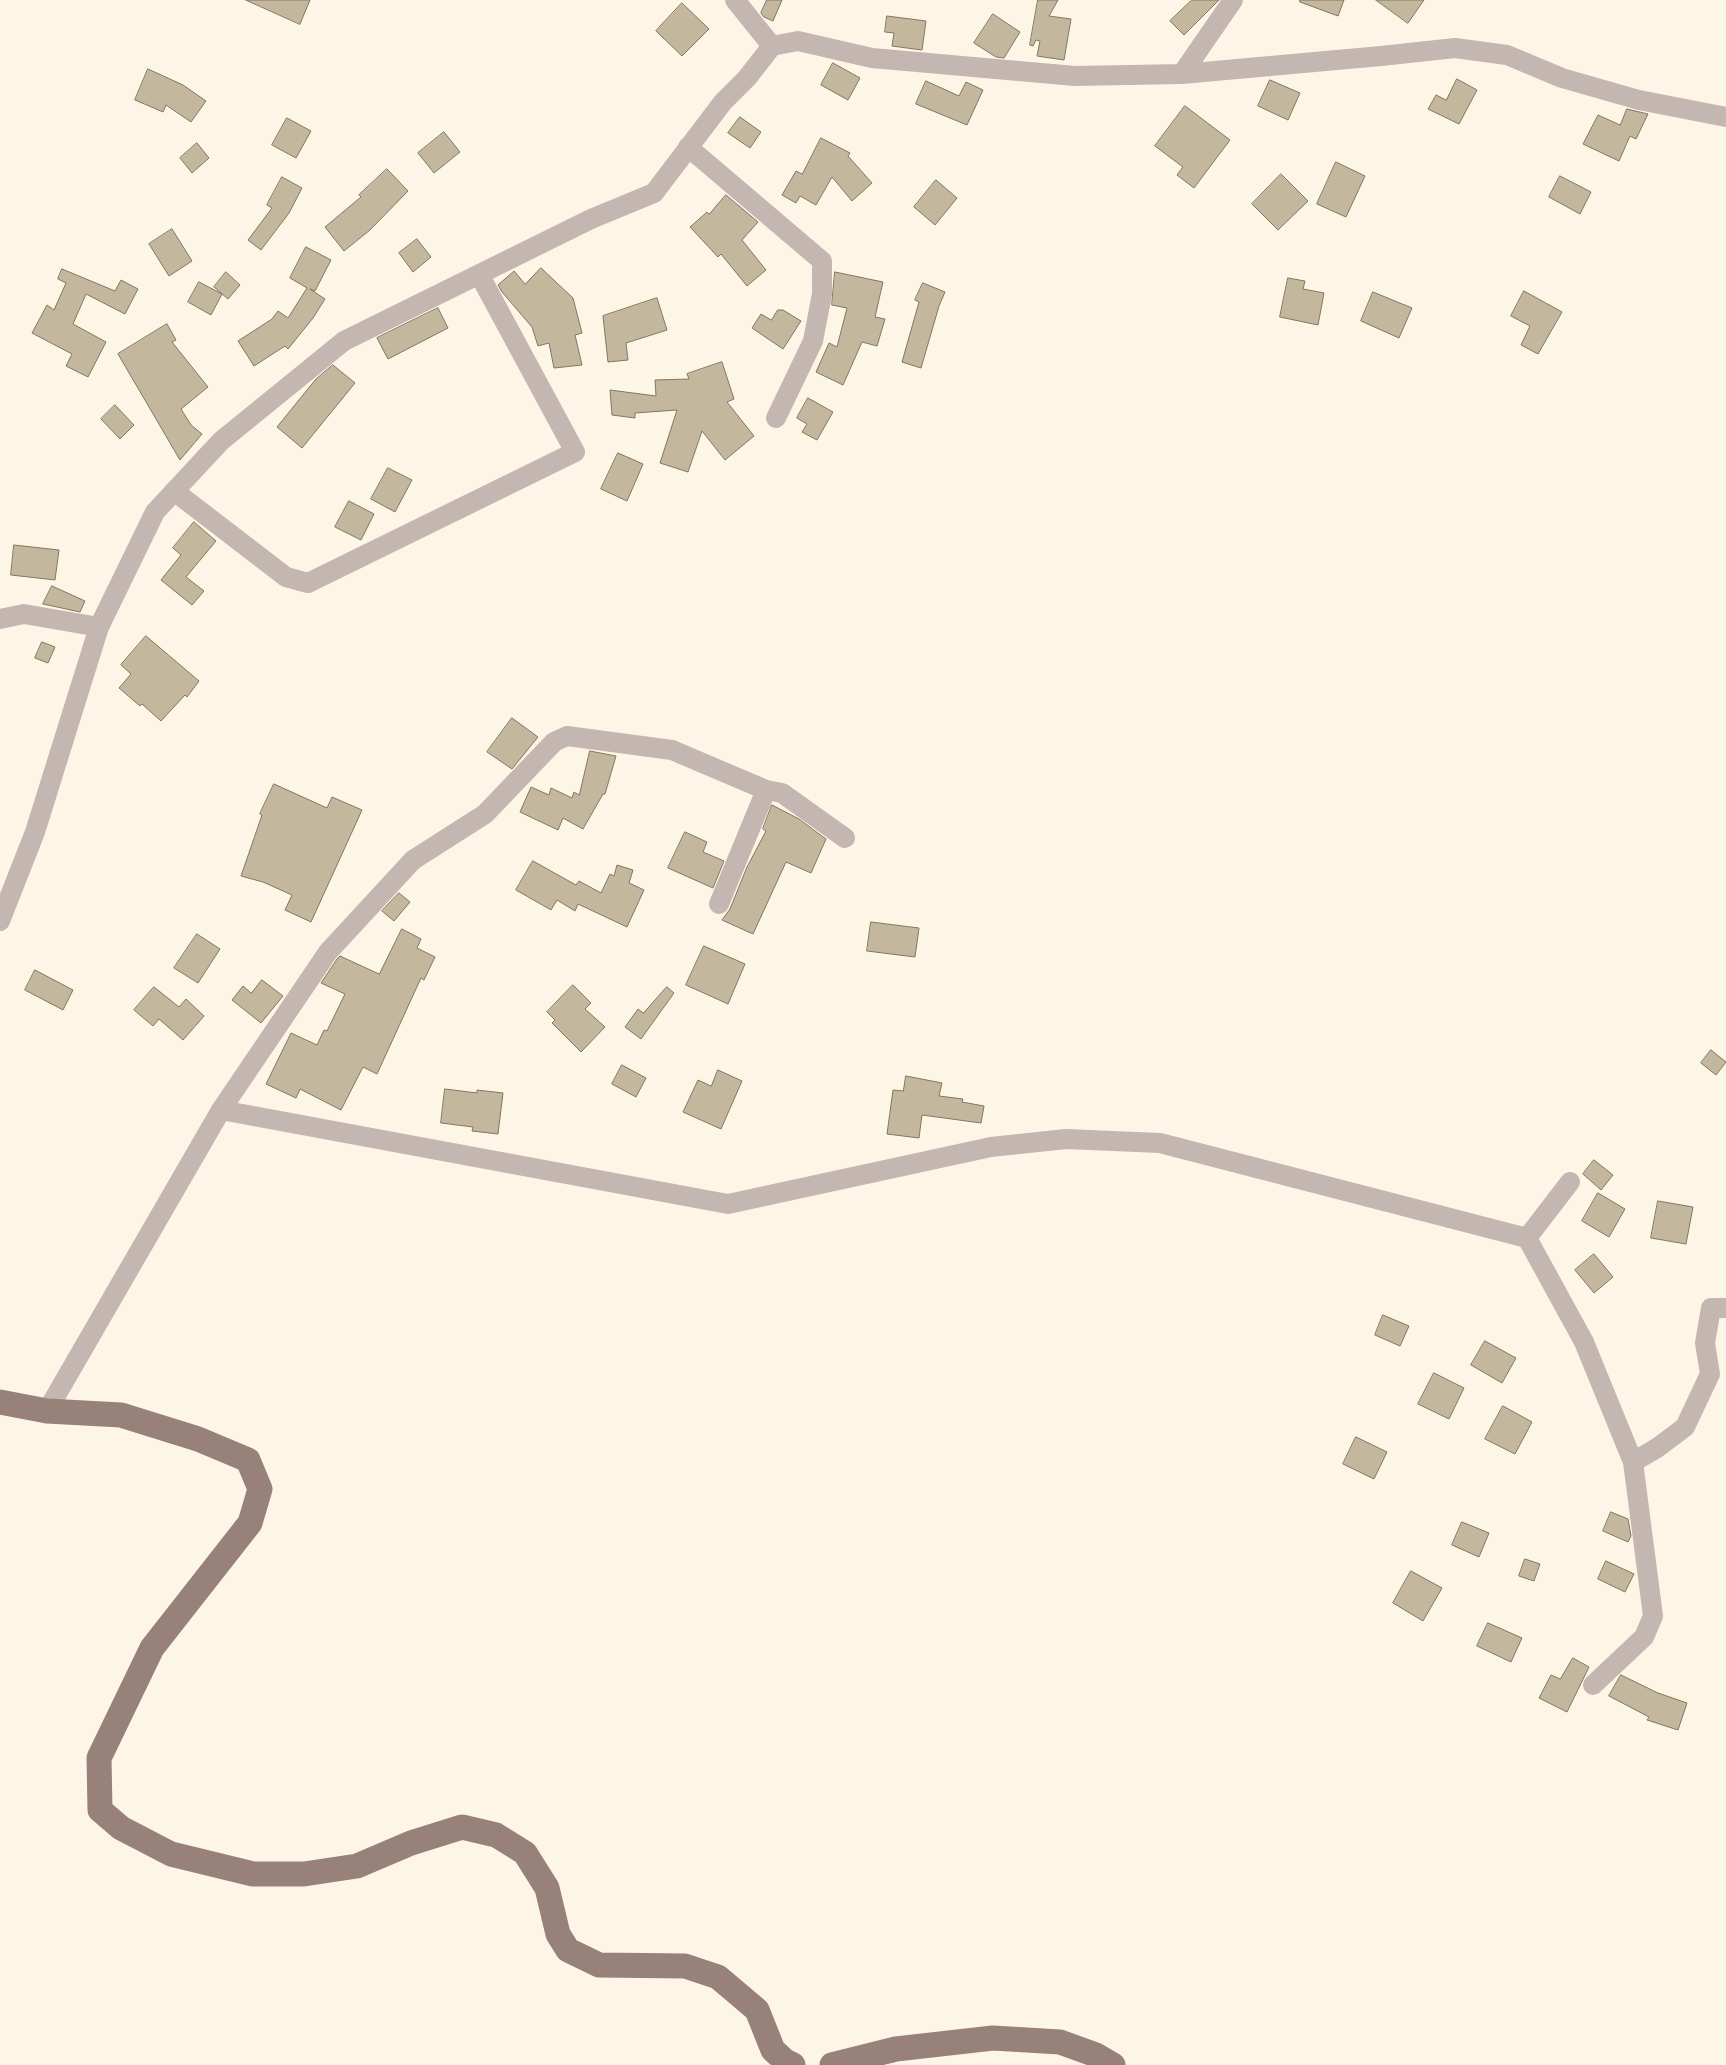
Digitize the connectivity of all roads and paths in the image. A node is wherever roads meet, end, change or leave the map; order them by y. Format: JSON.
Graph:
{"nodes":[{"id":1,"x":735,"y":0,"type":"edge"},
{"id":2,"x":1233,"y":0,"type":"edge"},
{"id":3,"x":772,"y":46,"type":"junction"},
{"id":4,"x":1182,"y":74,"type":"junction"},
{"id":5,"x":1726,"y":117,"type":"edge"},
{"id":6,"x":688,"y":147,"type":"junction"},
{"id":7,"x":479,"y":274,"type":"junction"},
{"id":8,"x":776,"y":418,"type":"dead end"},
{"id":9,"x":174,"y":491,"type":"junction"},
{"id":10,"x":0,"y":619,"type":"edge"},
{"id":11,"x":99,"y":627,"type":"junction"},
{"id":12,"x":766,"y":790,"type":"junction"},
{"id":13,"x":845,"y":838,"type":"dead end"},
{"id":14,"x":719,"y":904,"type":"dead end"},
{"id":15,"x":0,"y":921,"type":"edge"},
{"id":16,"x":221,"y":1110,"type":"junction"},
{"id":17,"x":1570,"y":1182,"type":"dead end"},
{"id":18,"x":1527,"y":1238,"type":"junction"},
{"id":19,"x":1726,"y":1308,"type":"edge"},
{"id":20,"x":0,"y":1402,"type":"edge"},
{"id":21,"x":47,"y":1411,"type":"junction"},
{"id":22,"x":1633,"y":1462,"type":"junction"},
{"id":23,"x":1594,"y":1685,"type":"dead end"},
{"id":24,"x":793,"y":2065,"type":"edge"},
{"id":25,"x":832,"y":2065,"type":"edge"},
{"id":26,"x":1113,"y":2065,"type":"edge"}],
"edges":[{"from":1,"to":3,"type":"street"},
{"from":2,"to":4,"type":"street"},
{"from":3,"to":4,"type":"street"},
{"from":3,"to":6,"type":"street"},
{"from":4,"to":5,"type":"street"},
{"from":6,"to":7,"type":"street"},
{"from":6,"to":8,"type":"street"},
{"from":7,"to":9,"type":"street"},
{"from":7,"to":9,"type":"street"},
{"from":9,"to":11,"type":"street"},
{"from":10,"to":11,"type":"street"},
{"from":11,"to":15,"type":"street"},
{"from":12,"to":13,"type":"street"},
{"from":12,"to":14,"type":"street"},
{"from":12,"to":16,"type":"street"},
{"from":16,"to":18,"type":"street"},
{"from":16,"to":21,"type":"street"},
{"from":17,"to":18,"type":"street"},
{"from":18,"to":22,"type":"street"},
{"from":19,"to":22,"type":"street"},
{"from":20,"to":21,"type":"main road"},
{"from":21,"to":24,"type":"main road"},
{"from":22,"to":23,"type":"street"},
{"from":25,"to":26,"type":"main road"}]}
